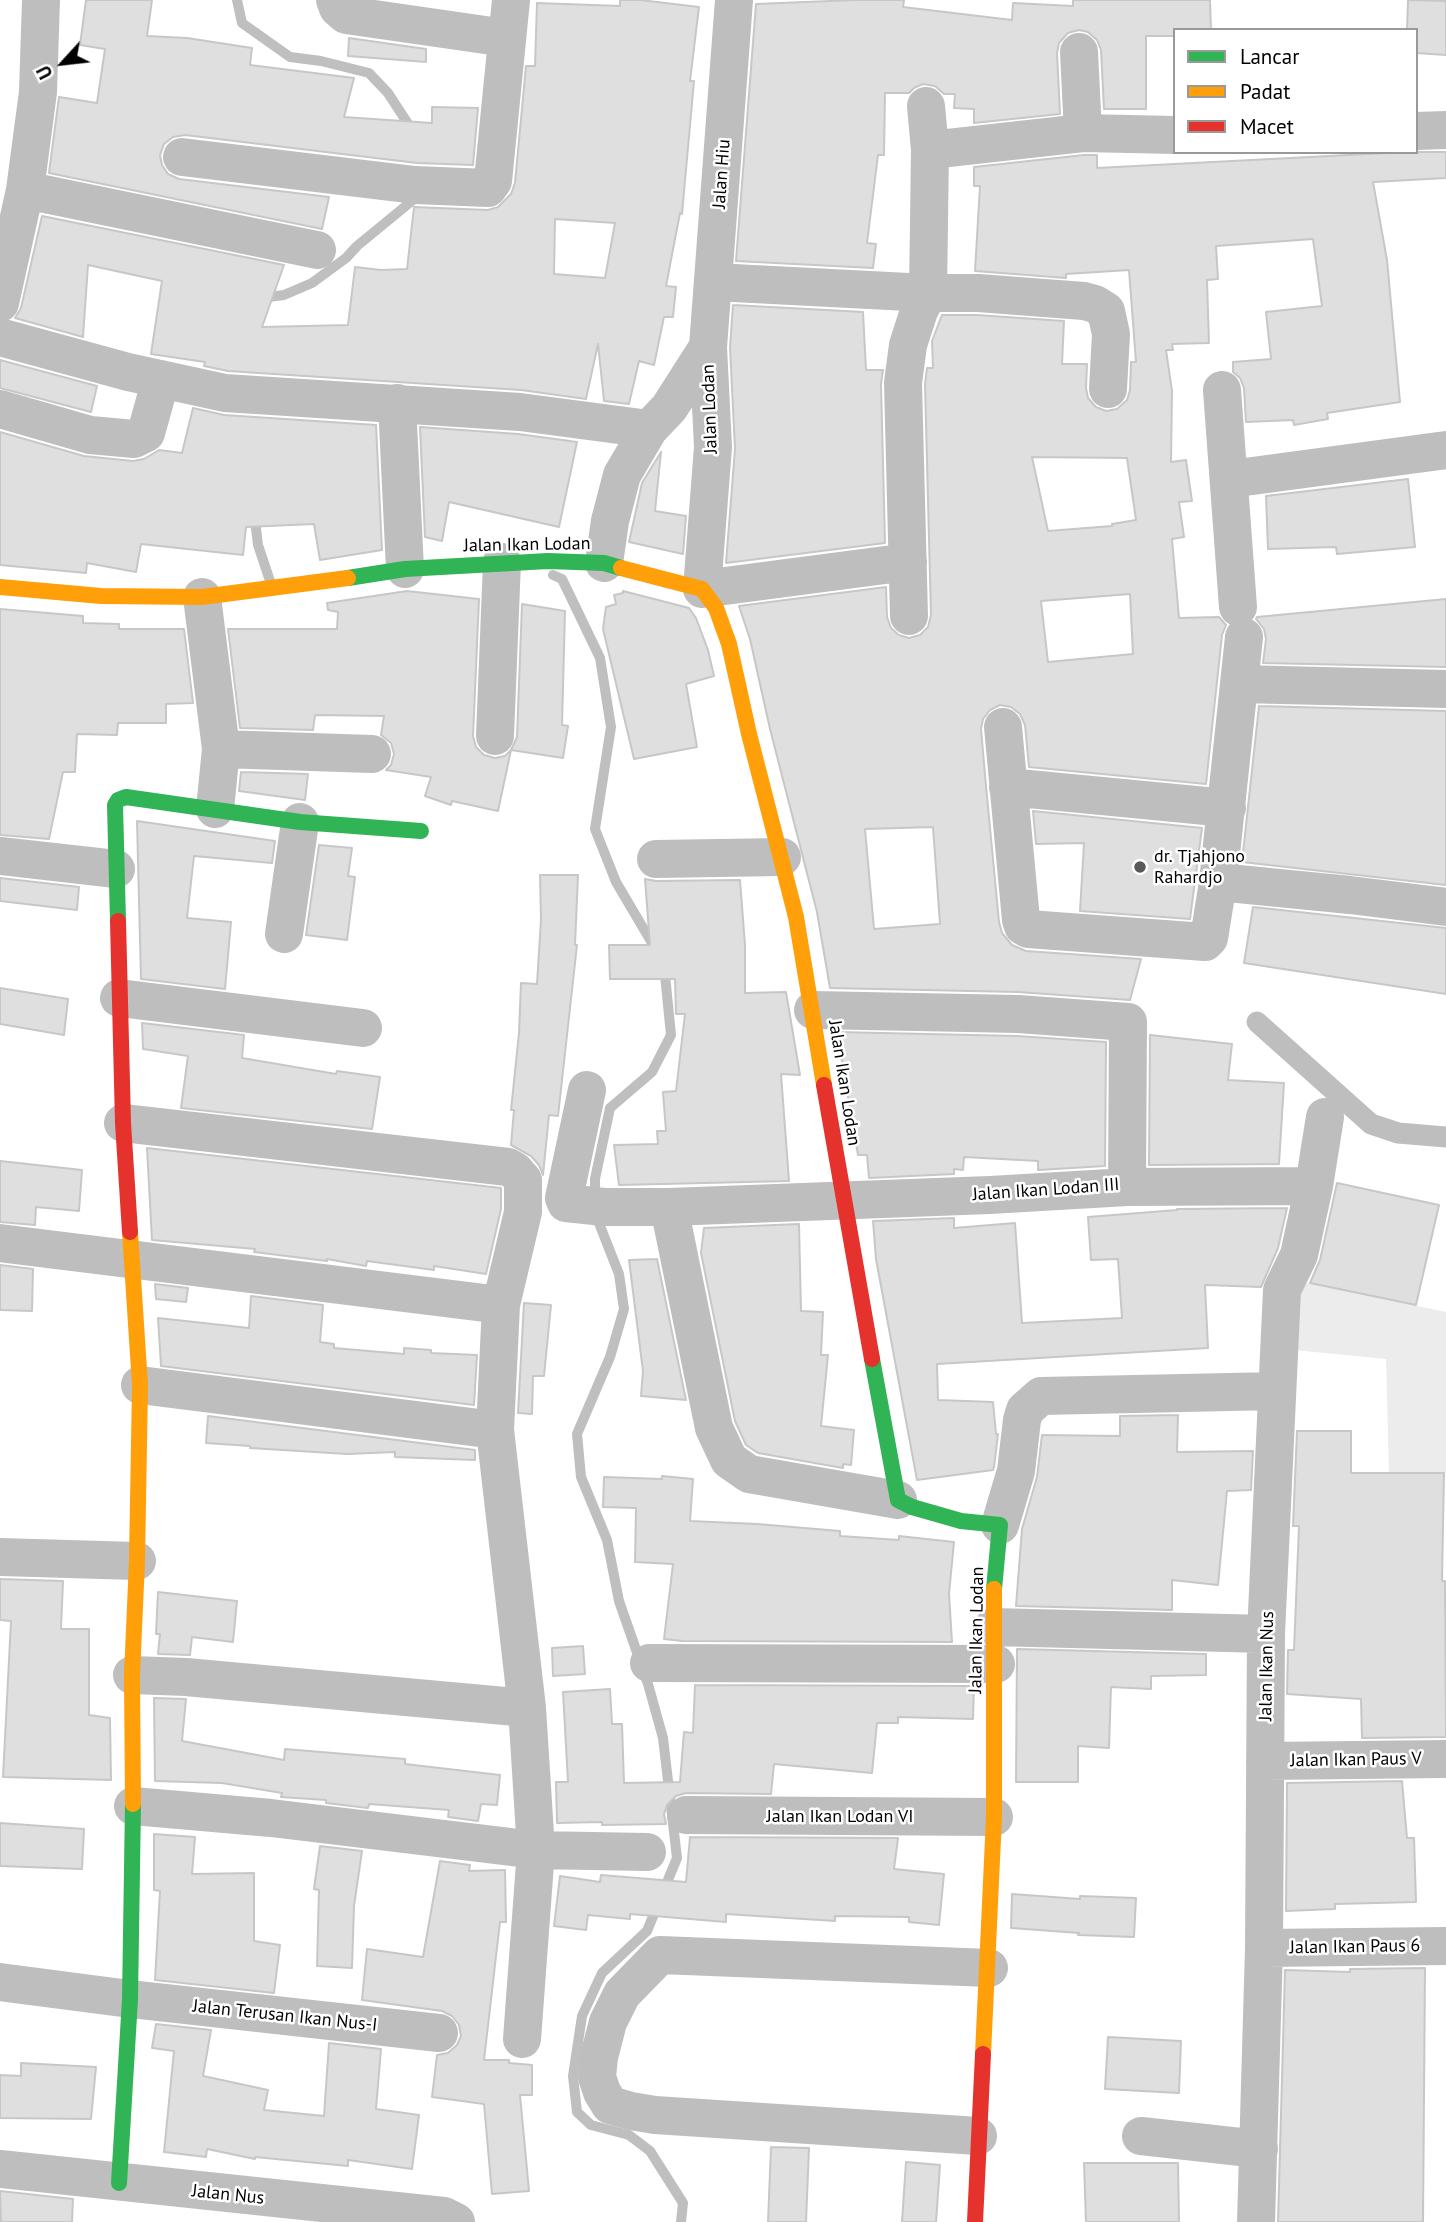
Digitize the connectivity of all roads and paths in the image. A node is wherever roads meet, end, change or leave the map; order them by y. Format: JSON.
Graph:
{"nodes":[{"id":1,"x":41,"y":0,"type":"edge"},
{"id":2,"x":335,"y":0,"type":"edge"},
{"id":3,"x":511,"y":0,"type":"edge"},
{"id":4,"x":734,"y":0,"type":"edge"},
{"id":5,"x":506,"y":38,"type":"junction"},
{"id":6,"x":1079,"y":52,"type":"dead end"},
{"id":7,"x":926,"y":106,"type":"dead end"},
{"id":8,"x":1446,"y":130,"type":"edge"},
{"id":9,"x":1418,"y":131,"type":"edge"},
{"id":10,"x":1083,"y":133,"type":"junction"},
{"id":11,"x":1173,"y":135,"type":"edge"},
{"id":12,"x":930,"y":150,"type":"junction"},
{"id":13,"x":181,"y":157,"type":"dead end"},
{"id":14,"x":25,"y":190,"type":"junction"},
{"id":15,"x":317,"y":250,"type":"dead end"},
{"id":16,"x":714,"y":282,"type":"junction"},
{"id":17,"x":928,"y":293,"type":"junction"},
{"id":18,"x":0,"y":303,"type":"edge"},
{"id":19,"x":0,"y":337,"type":"edge"},
{"id":20,"x":708,"y":347,"type":"junction"},
{"id":21,"x":161,"y":379,"type":"junction"},
{"id":22,"x":1108,"y":389,"type":"dead end"},
{"id":23,"x":1222,"y":390,"type":"dead end"},
{"id":24,"x":397,"y":404,"type":"junction"},
{"id":25,"x":0,"y":410,"type":"edge"},
{"id":26,"x":649,"y":429,"type":"junction"},
{"id":27,"x":1446,"y":450,"type":"edge"},
{"id":28,"x":1230,"y":479,"type":"junction"},
{"id":29,"x":908,"y":562,"type":"junction"},
{"id":30,"x":604,"y":564,"type":"junction"},
{"id":31,"x":405,"y":569,"type":"junction"},
{"id":32,"x":501,"y":573,"type":"junction"},
{"id":33,"x":0,"y":587,"type":"edge"},
{"id":34,"x":702,"y":589,"type":"junction"},
{"id":35,"x":202,"y":597,"type":"junction"},
{"id":36,"x":909,"y":616,"type":"dead end"},
{"id":37,"x":1240,"y":684,"type":"junction"},
{"id":38,"x":1446,"y":689,"type":"edge"},
{"id":39,"x":1003,"y":727,"type":"dead end"},
{"id":40,"x":495,"y":736,"type":"dead end"},
{"id":41,"x":220,"y":749,"type":"junction"},
{"id":42,"x":372,"y":754,"type":"dead end"},
{"id":43,"x":1008,"y":787,"type":"junction"},
{"id":44,"x":215,"y":808,"type":"junction"},
{"id":45,"x":1227,"y":808,"type":"junction"},
{"id":46,"x":300,"y":822,"type":"junction"},
{"id":47,"x":421,"y":831,"type":"dead end"},
{"id":48,"x":0,"y":856,"type":"edge"},
{"id":49,"x":782,"y":857,"type":"junction"},
{"id":50,"x":656,"y":859,"type":"dead end"},
{"id":51,"x":116,"y":869,"type":"junction"},
{"id":52,"x":1218,"y":882,"type":"junction"},
{"id":53,"x":1446,"y":907,"type":"edge"},
{"id":54,"x":285,"y":934,"type":"dead end"},
{"id":55,"x":118,"y":998,"type":"junction"},
{"id":56,"x":813,"y":1010,"type":"junction"},
{"id":57,"x":1256,"y":1022,"type":"dead end"},
{"id":58,"x":363,"y":1028,"type":"dead end"},
{"id":59,"x":587,"y":1090,"type":"dead end"},
{"id":60,"x":1325,"y":1117,"type":"dead end"},
{"id":61,"x":122,"y":1123,"type":"junction"},
{"id":62,"x":1446,"y":1137,"type":"edge"},
{"id":63,"x":1314,"y":1186,"type":"junction"},
{"id":64,"x":1127,"y":1187,"type":"junction"},
{"id":65,"x":843,"y":1201,"type":"junction"},
{"id":66,"x":669,"y":1207,"type":"junction"},
{"id":67,"x":0,"y":1243,"type":"edge"},
{"id":68,"x":131,"y":1258,"type":"junction"},
{"id":69,"x":502,"y":1305,"type":"junction"},
{"id":70,"x":139,"y":1385,"type":"junction"},
{"id":71,"x":1277,"y":1391,"type":"junction"},
{"id":72,"x":495,"y":1430,"type":"junction"},
{"id":73,"x":898,"y":1500,"type":"junction"},
{"id":74,"x":1000,"y":1525,"type":"junction"},
{"id":75,"x":0,"y":1557,"type":"edge"},
{"id":76,"x":137,"y":1561,"type":"junction"},
{"id":77,"x":1266,"y":1633,"type":"junction"},
{"id":78,"x":995,"y":1646,"type":"junction"},
{"id":79,"x":649,"y":1663,"type":"dead end"},
{"id":80,"x":132,"y":1675,"type":"junction"},
{"id":81,"x":527,"y":1708,"type":"junction"},
{"id":82,"x":1446,"y":1759,"type":"edge"},
{"id":83,"x":1265,"y":1762,"type":"junction"},
{"id":84,"x":133,"y":1806,"type":"junction"},
{"id":85,"x":686,"y":1815,"type":"dead end"},
{"id":86,"x":995,"y":1816,"type":"junction"},
{"id":87,"x":536,"y":1850,"type":"junction"},
{"id":88,"x":647,"y":1852,"type":"dead end"},
{"id":89,"x":1446,"y":1946,"type":"edge"},
{"id":90,"x":1264,"y":1948,"type":"junction"},
{"id":91,"x":989,"y":1968,"type":"junction"},
{"id":92,"x":0,"y":1982,"type":"edge"},
{"id":93,"x":130,"y":1999,"type":"junction"},
{"id":94,"x":439,"y":2033,"type":"dead end"},
{"id":95,"x":522,"y":2039,"type":"dead end"},
{"id":96,"x":978,"y":2136,"type":"junction"},
{"id":97,"x":1141,"y":2136,"type":"dead end"},
{"id":98,"x":1259,"y":2149,"type":"junction"},
{"id":99,"x":0,"y":2169,"type":"edge"},
{"id":100,"x":118,"y":2183,"type":"junction"},
{"id":101,"x":456,"y":2222,"type":"edge"},
{"id":102,"x":975,"y":2222,"type":"edge"},
{"id":103,"x":1256,"y":2222,"type":"edge"}],
"edges":[{"from":1,"to":14,"type":"street"},
{"from":2,"to":5,"type":"street"},
{"from":3,"to":5,"type":"street"},
{"from":4,"to":16,"type":"street","name":"Jalan Hiu"},
{"from":5,"to":13,"type":"street"},
{"from":6,"to":10,"type":"street"},
{"from":7,"to":12,"type":"street"},
{"from":8,"to":9,"type":"street"},
{"from":10,"to":11,"type":"street"},
{"from":10,"to":12,"type":"street"},
{"from":12,"to":17,"type":"street"},
{"from":14,"to":15,"type":"street"},
{"from":14,"to":18,"type":"street"},
{"from":16,"to":17,"type":"street"},
{"from":16,"to":20,"type":"street","name":"Jalan Hiu"},
{"from":17,"to":22,"type":"street"},
{"from":17,"to":29,"type":"street"},
{"from":19,"to":21,"type":"street"},
{"from":20,"to":26,"type":"street","name":"Jalan Lodan"},
{"from":20,"to":34,"type":"street","name":"Jalan Lodan"},
{"from":21,"to":24,"type":"street"},
{"from":21,"to":25,"type":"street"},
{"from":23,"to":28,"type":"street"},
{"from":24,"to":26,"type":"street"},
{"from":24,"to":31,"type":"street"},
{"from":26,"to":30,"type":"street","name":"Jalan Lodan"},
{"from":27,"to":28,"type":"street"},
{"from":28,"to":37,"type":"street"},
{"from":29,"to":34,"type":"street"},
{"from":29,"to":36,"type":"street"},
{"from":30,"to":32,"type":"street","name":"Jalan Ikan Lodan"},
{"from":30,"to":34,"type":"street","name":"Jalan Ikan Lodan"},
{"from":31,"to":32,"type":"street","name":"Jalan Ikan Lodan"},
{"from":31,"to":35,"type":"street","name":"Jalan Ikan Lodan"},
{"from":32,"to":40,"type":"street"},
{"from":33,"to":35,"type":"street","name":"Jalan Ikan Lodan"},
{"from":34,"to":49,"type":"street","name":"Jalan Ikan Lodan"},
{"from":35,"to":41,"type":"street"},
{"from":37,"to":38,"type":"street"},
{"from":37,"to":45,"type":"street"},
{"from":39,"to":43,"type":"street"},
{"from":41,"to":42,"type":"street"},
{"from":41,"to":44,"type":"street"},
{"from":43,"to":45,"type":"street"},
{"from":43,"to":52,"type":"street"},
{"from":44,"to":46,"type":"street"},
{"from":44,"to":51,"type":"street"},
{"from":45,"to":52,"type":"street"},
{"from":46,"to":47,"type":"street"},
{"from":46,"to":54,"type":"street"},
{"from":48,"to":51,"type":"street"},
{"from":49,"to":50,"type":"street"},
{"from":49,"to":56,"type":"street","name":"Jalan Ikan Lodan"},
{"from":51,"to":55,"type":"street"},
{"from":52,"to":53,"type":"street"},
{"from":55,"to":58,"type":"street"},
{"from":55,"to":61,"type":"street"},
{"from":56,"to":64,"type":"street","name":"Jalan Ikan Lodan III"},
{"from":56,"to":65,"type":"street","name":"Jalan Ikan Lodan"},
{"from":57,"to":62,"type":"lane"},
{"from":59,"to":66,"type":"street","name":"Jalan Ikan Lodan III"},
{"from":60,"to":63,"type":"street","name":"Jalan Ikan Nus"},
{"from":61,"to":68,"type":"street"},
{"from":61,"to":69,"type":"street"},
{"from":63,"to":64,"type":"street"},
{"from":63,"to":71,"type":"street","name":"Jalan Ikan Nus"},
{"from":64,"to":65,"type":"street","name":"Jalan Ikan Lodan III"},
{"from":65,"to":66,"type":"street","name":"Jalan Ikan Lodan III"},
{"from":65,"to":73,"type":"street","name":"Jalan Ikan Lodan"},
{"from":66,"to":73,"type":"street"},
{"from":67,"to":68,"type":"street"},
{"from":68,"to":69,"type":"street"},
{"from":68,"to":70,"type":"street"},
{"from":69,"to":72,"type":"street"},
{"from":70,"to":72,"type":"street"},
{"from":70,"to":76,"type":"street"},
{"from":71,"to":74,"type":"street"},
{"from":71,"to":77,"type":"street","name":"Jalan Ikan Nus"},
{"from":72,"to":81,"type":"street"},
{"from":73,"to":74,"type":"street"},
{"from":74,"to":78,"type":"street","name":"Jalan Ikan Lodan"},
{"from":75,"to":76,"type":"street"},
{"from":76,"to":80,"type":"street"},
{"from":77,"to":78,"type":"street"},
{"from":77,"to":83,"type":"street","name":"Jalan Ikan Nus"},
{"from":78,"to":79,"type":"street"},
{"from":78,"to":86,"type":"street","name":"Jalan Ikan Lodan"},
{"from":80,"to":81,"type":"street"},
{"from":80,"to":84,"type":"street"},
{"from":81,"to":87,"type":"street"},
{"from":82,"to":83,"type":"street","name":"Jalan Ikan Paus V"},
{"from":83,"to":90,"type":"street","name":"Jalan Ikan Nus"},
{"from":84,"to":87,"type":"street"},
{"from":84,"to":93,"type":"street"},
{"from":85,"to":86,"type":"street","name":"Jalan Ikan Lodan VI"},
{"from":86,"to":91,"type":"street","name":"Jalan Ikan Lodan"},
{"from":87,"to":88,"type":"street"},
{"from":87,"to":95,"type":"street"},
{"from":89,"to":90,"type":"street","name":"Jalan Ikan Paus 6"},
{"from":90,"to":98,"type":"street","name":"Jalan Ikan Nus"},
{"from":91,"to":96,"type":"street","name":"Jalan Ikan Lodan"},
{"from":91,"to":96,"type":"street"},
{"from":92,"to":93,"type":"street","name":"Jalan Terusan Ikan Nus-I"},
{"from":93,"to":94,"type":"street","name":"Jalan Terusan Ikan Nus-I"},
{"from":93,"to":100,"type":"street"},
{"from":96,"to":102,"type":"street","name":"Jalan Ikan Lodan"},
{"from":97,"to":98,"type":"street"},
{"from":98,"to":103,"type":"street","name":"Jalan Ikan Nus"},
{"from":99,"to":100,"type":"street","name":"Jalan Nus"},
{"from":100,"to":101,"type":"street","name":"Jalan Nus"}]}
